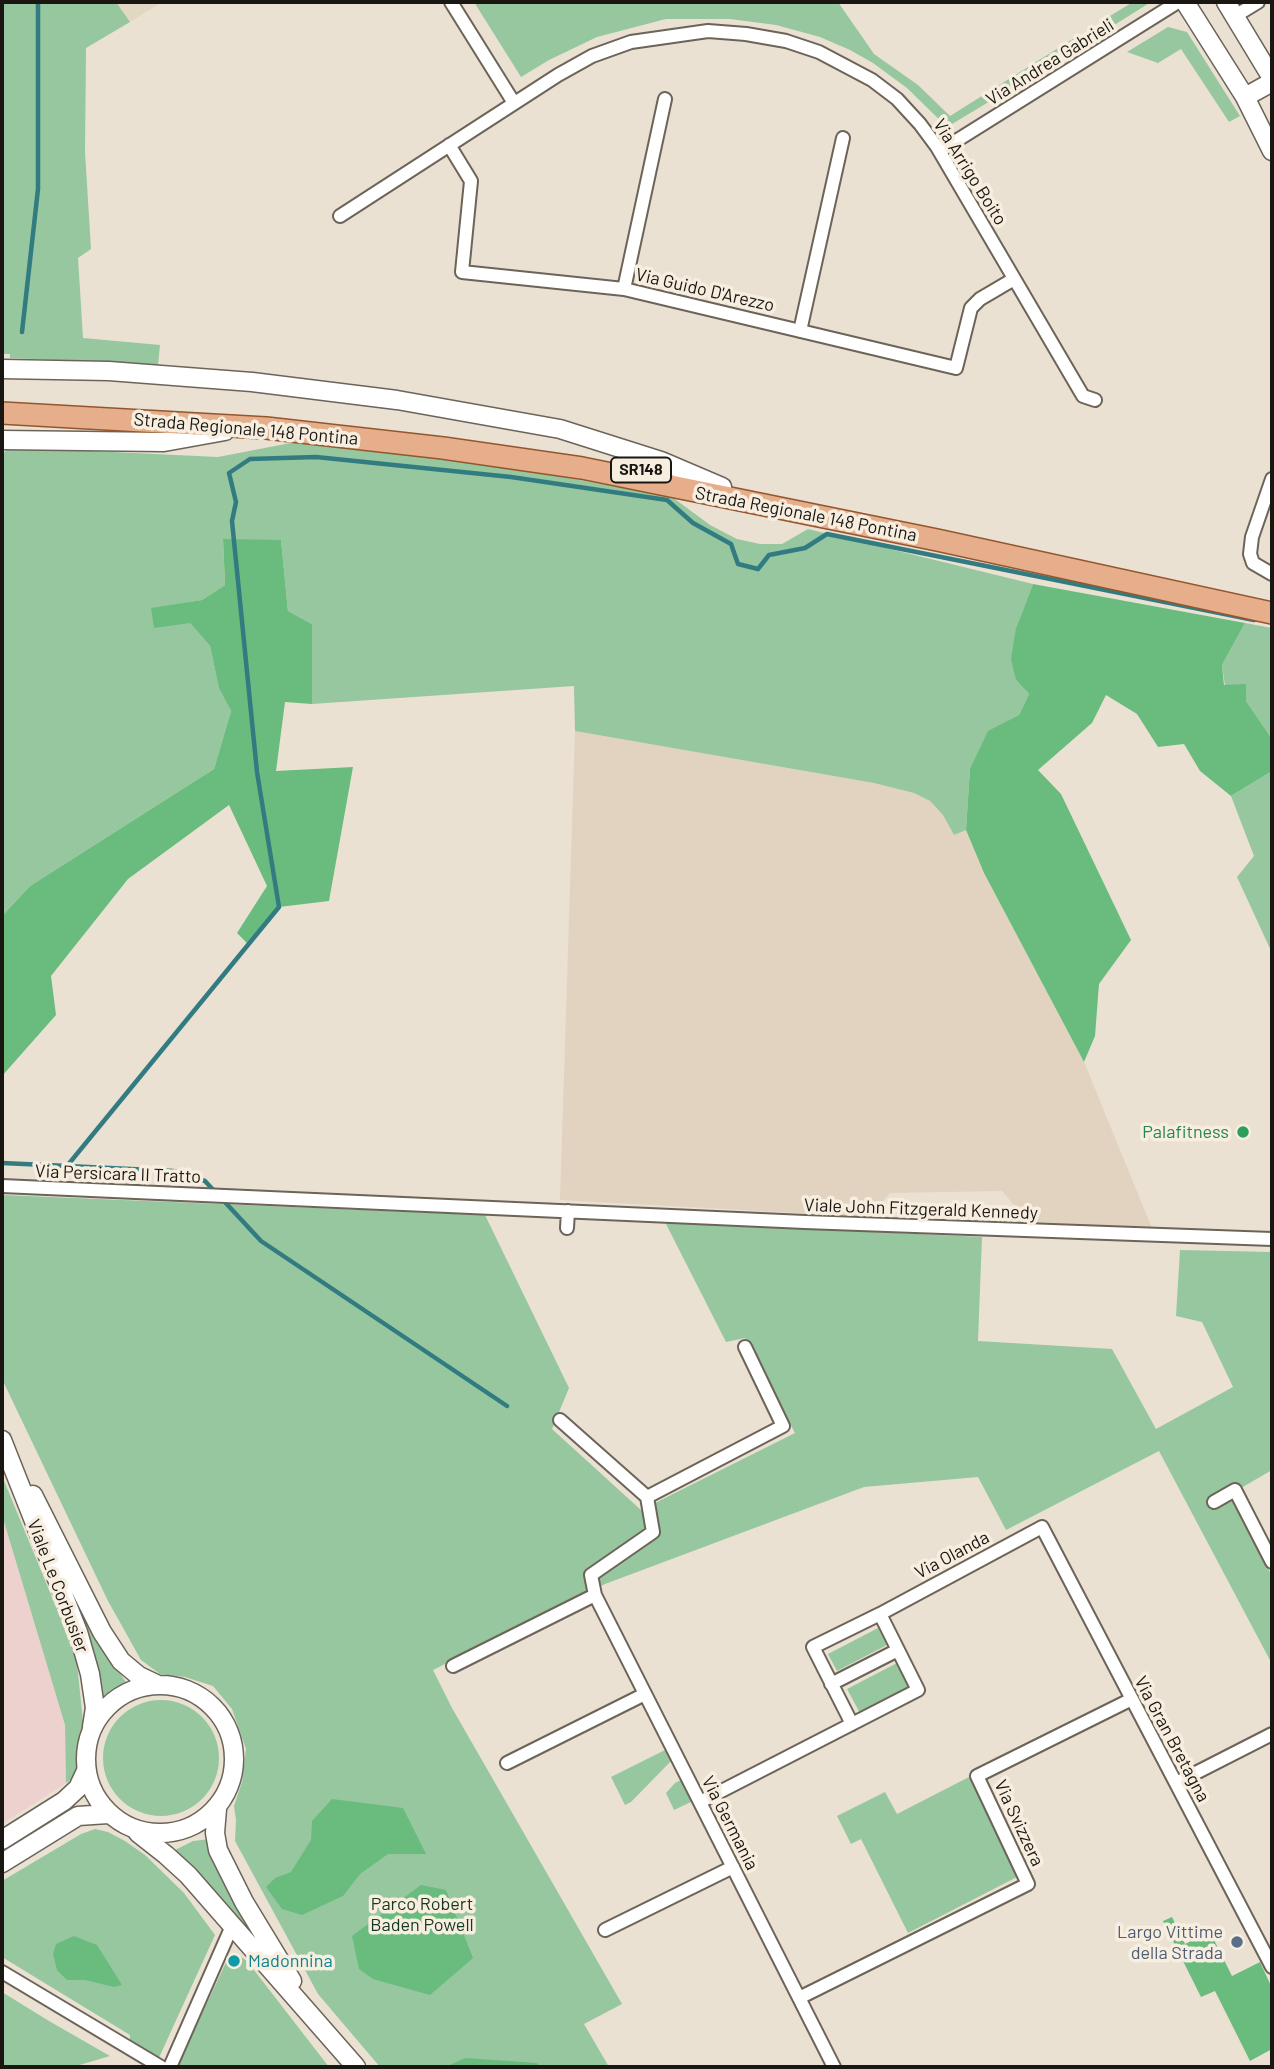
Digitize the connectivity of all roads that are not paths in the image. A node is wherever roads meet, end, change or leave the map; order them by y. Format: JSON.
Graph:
{"nodes":[{"id":1,"x":451,"y":2,"type":"edge"},
{"id":2,"x":1178,"y":2,"type":"edge"},
{"id":3,"x":1185,"y":2,"type":"edge"},
{"id":4,"x":1258,"y":2,"type":"edge"},
{"id":5,"x":1231,"y":9,"type":"edge"},
{"id":6,"x":1272,"y":80,"type":"edge"},
{"id":7,"x":1245,"y":97,"type":"junction"},
{"id":8,"x":665,"y":99,"type":"dead end"},
{"id":9,"x":514,"y":103,"type":"junction"},
{"id":10,"x":843,"y":138,"type":"dead end"},
{"id":11,"x":449,"y":145,"type":"junction"},
{"id":12,"x":940,"y":151,"type":"junction"},
{"id":13,"x":1272,"y":151,"type":"edge"},
{"id":14,"x":340,"y":216,"type":"dead end"},
{"id":15,"x":1014,"y":279,"type":"junction"},
{"id":16,"x":624,"y":289,"type":"junction"},
{"id":17,"x":800,"y":331,"type":"junction"},
{"id":18,"x":2,"y":369,"type":"edge"},
{"id":19,"x":1095,"y":400,"type":"dead end"},
{"id":20,"x":2,"y":401,"type":"edge"},
{"id":21,"x":2,"y":413,"type":"edge"},
{"id":22,"x":266,"y":428,"type":"junction"},
{"id":23,"x":2,"y":440,"type":"edge"},
{"id":24,"x":1272,"y":478,"type":"edge"},
{"id":25,"x":722,"y":487,"type":"junction"},
{"id":26,"x":1272,"y":574,"type":"edge"},
{"id":27,"x":1272,"y":600,"type":"edge"},
{"id":28,"x":1272,"y":613,"type":"edge"},
{"id":29,"x":2,"y":1186,"type":"edge"},
{"id":30,"x":233,"y":1196,"type":"joint"},
{"id":31,"x":568,"y":1211,"type":"junction"},
{"id":32,"x":567,"y":1228,"type":"dead end"},
{"id":33,"x":1272,"y":1239,"type":"edge"},
{"id":34,"x":745,"y":1347,"type":"dead end"},
{"id":35,"x":559,"y":1420,"type":"dead end"},
{"id":36,"x":3,"y":1442,"type":"edge"},
{"id":37,"x":647,"y":1497,"type":"junction"},
{"id":38,"x":1214,"y":1502,"type":"dead end"},
{"id":39,"x":1042,"y":1527,"type":"joint"},
{"id":40,"x":1272,"y":1562,"type":"edge"},
{"id":41,"x":595,"y":1595,"type":"junction"},
{"id":42,"x":880,"y":1614,"type":"junction"},
{"id":43,"x":898,"y":1650,"type":"junction"},
{"id":44,"x":453,"y":1666,"type":"dead end"},
{"id":45,"x":156,"y":1684,"type":"junction"},
{"id":46,"x":831,"y":1684,"type":"junction"},
{"id":47,"x":645,"y":1694,"type":"junction"},
{"id":48,"x":1132,"y":1699,"type":"junction"},
{"id":49,"x":852,"y":1724,"type":"junction"},
{"id":50,"x":91,"y":1731,"type":"junction"},
{"id":51,"x":1272,"y":1734,"type":"edge"},
{"id":52,"x":507,"y":1763,"type":"dead end"},
{"id":53,"x":86,"y":1771,"type":"junction"},
{"id":54,"x":1176,"y":1783,"type":"junction"},
{"id":55,"x":700,"y":1802,"type":"junction"},
{"id":56,"x":217,"y":1809,"type":"junction"},
{"id":57,"x":108,"y":1814,"type":"junction"},
{"id":58,"x":132,"y":1829,"type":"junction"},
{"id":59,"x":2,"y":1840,"type":"edge"},
{"id":60,"x":2,"y":1863,"type":"edge"},
{"id":61,"x":733,"y":1867,"type":"junction"},
{"id":62,"x":232,"y":1926,"type":"junction"},
{"id":63,"x":605,"y":1930,"type":"dead end"},
{"id":64,"x":1272,"y":1967,"type":"edge"},
{"id":65,"x":2,"y":1972,"type":"edge"},
{"id":66,"x":799,"y":1998,"type":"junction"},
{"id":67,"x":324,"y":2032,"type":"junction"},
{"id":68,"x":161,"y":2067,"type":"edge"},
{"id":69,"x":170,"y":2067,"type":"edge"},
{"id":70,"x":356,"y":2067,"type":"edge"},
{"id":71,"x":834,"y":2067,"type":"edge"}],
"edges":[{"from":1,"to":9,"type":"street"},
{"from":2,"to":12,"type":"street","name":"Via Andrea Gabrieli"},
{"from":3,"to":7,"type":"street"},
{"from":4,"to":5,"type":"street"},
{"from":5,"to":6,"type":"street"},
{"from":6,"to":7,"type":"street"},
{"from":7,"to":13,"type":"street"},
{"from":8,"to":16,"type":"street"},
{"from":9,"to":11,"type":"street","name":"Via Arrigo Boito"},
{"from":9,"to":12,"type":"street","name":"Via Arrigo Boito"},
{"from":10,"to":17,"type":"street"},
{"from":11,"to":14,"type":"street","name":"Via Arrigo Boito"},
{"from":11,"to":16,"type":"street","name":"Via Guido D'Arezzo"},
{"from":12,"to":15,"type":"street","name":"Via Arrigo Boito"},
{"from":15,"to":17,"type":"street","name":"Via Guido D'Arezzo"},
{"from":15,"to":19,"type":"street","name":"Via Arrigo Boito"},
{"from":16,"to":17,"type":"street","name":"Via Guido D'Arezzo"},
{"from":18,"to":25,"type":"street"},
{"from":20,"to":25,"type":"main road","name":"Strada Regionale 148 Pontina","number":"SR148"},
{"from":21,"to":22,"type":"main road","name":"Strada Regionale 148 Pontina","number":"SR148"},
{"from":22,"to":23,"type":"street"},
{"from":22,"to":28,"type":"main road","name":"Strada Regionale 148 Pontina","number":"SR148"},
{"from":24,"to":26,"type":"street"},
{"from":25,"to":27,"type":"main road","name":"Strada Regionale 148 Pontina","number":"SR148"},
{"from":29,"to":30,"type":"street","name":"Via Persicara II Tratto"},
{"from":30,"to":31,"type":"street","name":"Viale John Fitzgerald Kennedy"},
{"from":31,"to":32,"type":"street"},
{"from":31,"to":33,"type":"street","name":"Viale John Fitzgerald Kennedy"},
{"from":34,"to":37,"type":"street"},
{"from":35,"to":37,"type":"street"},
{"from":36,"to":45,"type":"street","name":"Viale Le Corbusier"},
{"from":36,"to":50,"type":"street","name":"Viale Le Corbusier"},
{"from":37,"to":41,"type":"street"},
{"from":38,"to":40,"type":"street"},
{"from":39,"to":42,"type":"street","name":"Via Olanda"},
{"from":39,"to":48,"type":"street","name":"Via Gran Bretagna"},
{"from":41,"to":44,"type":"street"},
{"from":41,"to":47,"type":"street","name":"Via Germania"},
{"from":42,"to":43,"type":"street"},
{"from":42,"to":46,"type":"street","name":"Via Olanda"},
{"from":43,"to":46,"type":"street"},
{"from":43,"to":49,"type":"street"},
{"from":45,"to":50,"type":"street","name":"Viale Le Corbusier"},
{"from":45,"to":56,"type":"street","name":"Viale Le Corbusier"},
{"from":46,"to":49,"type":"street","name":"Via Olanda"},
{"from":47,"to":52,"type":"street"},
{"from":47,"to":55,"type":"street","name":"Via Germania"},
{"from":48,"to":54,"type":"street","name":"Via Gran Bretagna"},
{"from":48,"to":66,"type":"street","name":"Via Svizzera"},
{"from":49,"to":55,"type":"street"},
{"from":50,"to":53,"type":"street","name":"Viale Le Corbusier"},
{"from":51,"to":54,"type":"street"},
{"from":53,"to":57,"type":"street","name":"Viale Le Corbusier"},
{"from":53,"to":59,"type":"street"},
{"from":54,"to":64,"type":"street","name":"Via Gran Bretagna"},
{"from":55,"to":61,"type":"street","name":"Via Germania"},
{"from":56,"to":58,"type":"street","name":"Viale Le Corbusier"},
{"from":56,"to":67,"type":"street","name":"Viale Le Corbusier"},
{"from":57,"to":58,"type":"street","name":"Viale Le Corbusier"},
{"from":57,"to":60,"type":"street"},
{"from":58,"to":62,"type":"street","name":"Viale Le Corbusier"},
{"from":61,"to":63,"type":"street"},
{"from":61,"to":66,"type":"street","name":"Via Germania"},
{"from":62,"to":67,"type":"street","name":"Viale Le Corbusier"},
{"from":62,"to":69,"type":"street"},
{"from":65,"to":68,"type":"street"},
{"from":66,"to":71,"type":"street","name":"Via Germania"},
{"from":67,"to":70,"type":"street","name":"Viale Le Corbusier"}]}
